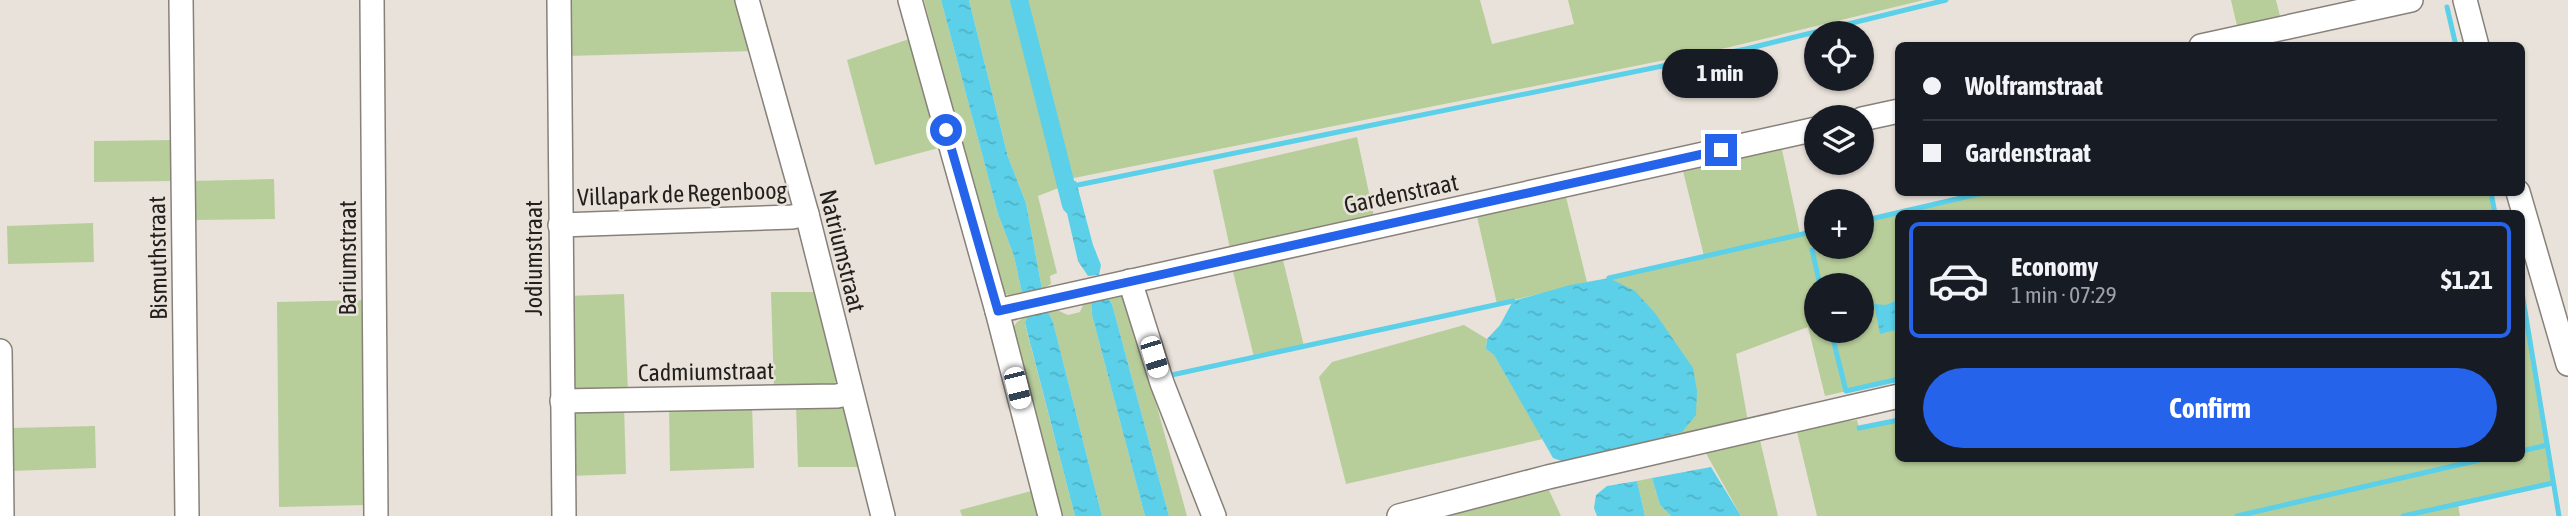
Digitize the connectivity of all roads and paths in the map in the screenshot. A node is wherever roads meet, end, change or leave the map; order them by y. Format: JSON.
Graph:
{"nodes":[{"id":1,"x":181,"y":0,"type":"edge"},
{"id":2,"x":372,"y":0,"type":"edge"},
{"id":3,"x":559,"y":0,"type":"edge"},
{"id":4,"x":747,"y":0,"type":"edge"},
{"id":5,"x":910,"y":0,"type":"edge"},
{"id":6,"x":2411,"y":0,"type":"edge"},
{"id":7,"x":2465,"y":0,"type":"edge"},
{"id":8,"x":2219,"y":42,"type":"edge"},
{"id":9,"x":2476,"y":42,"type":"edge"},
{"id":10,"x":1895,"y":112,"type":"edge"},
{"id":11,"x":1874,"y":116,"type":"edge"},
{"id":12,"x":1804,"y":132,"type":"edge"},
{"id":13,"x":807,"y":214,"type":"junction"},
{"id":14,"x":560,"y":225,"type":"junction"},
{"id":15,"x":2525,"y":234,"type":"edge"},
{"id":16,"x":2528,"y":252,"type":"edge"},
{"id":17,"x":1122,"y":282,"type":"junction"},
{"id":18,"x":1008,"y":308,"type":"junction"},
{"id":19,"x":0,"y":351,"type":"edge"},
{"id":20,"x":2568,"y":364,"type":"edge"},
{"id":21,"x":851,"y":393,"type":"junction"},
{"id":22,"x":1895,"y":397,"type":"edge"},
{"id":23,"x":562,"y":401,"type":"junction"},
{"id":24,"x":2,"y":516,"type":"edge"},
{"id":25,"x":187,"y":516,"type":"edge"},
{"id":26,"x":376,"y":516,"type":"edge"},
{"id":27,"x":564,"y":516,"type":"edge"},
{"id":28,"x":883,"y":516,"type":"edge"},
{"id":29,"x":1050,"y":516,"type":"edge"},
{"id":30,"x":1214,"y":516,"type":"edge"},
{"id":31,"x":1399,"y":516,"type":"edge"}],
"edges":[{"from":1,"to":25,"type":"street","name":"Bismuthstraat"},
{"from":2,"to":26,"type":"street","name":"Bariumstraat"},
{"from":3,"to":14,"type":"street","name":"Jodiumstraat"},
{"from":4,"to":13,"type":"street","name":"Natriumstraat"},
{"from":5,"to":18,"type":"street"},
{"from":6,"to":8,"type":"street"},
{"from":7,"to":9,"type":"street"},
{"from":10,"to":11,"type":"street"},
{"from":12,"to":17,"type":"street","name":"Gardenstraat"},
{"from":13,"to":14,"type":"street","name":"Villapark de Regenboog"},
{"from":13,"to":21,"type":"street","name":"Natriumstraat"},
{"from":14,"to":23,"type":"street","name":"Jodiumstraat"},
{"from":15,"to":16,"type":"street"},
{"from":16,"to":20,"type":"street"},
{"from":17,"to":18,"type":"street","name":"Gardenstraat"},
{"from":17,"to":30,"type":"street"},
{"from":18,"to":29,"type":"street"},
{"from":19,"to":24,"type":"street"},
{"from":21,"to":23,"type":"street","name":"Cadmiumstraat"},
{"from":21,"to":28,"type":"street","name":"Natriumstraat"},
{"from":22,"to":31,"type":"street"},
{"from":23,"to":27,"type":"street","name":"Jodiumstraat"}]}
